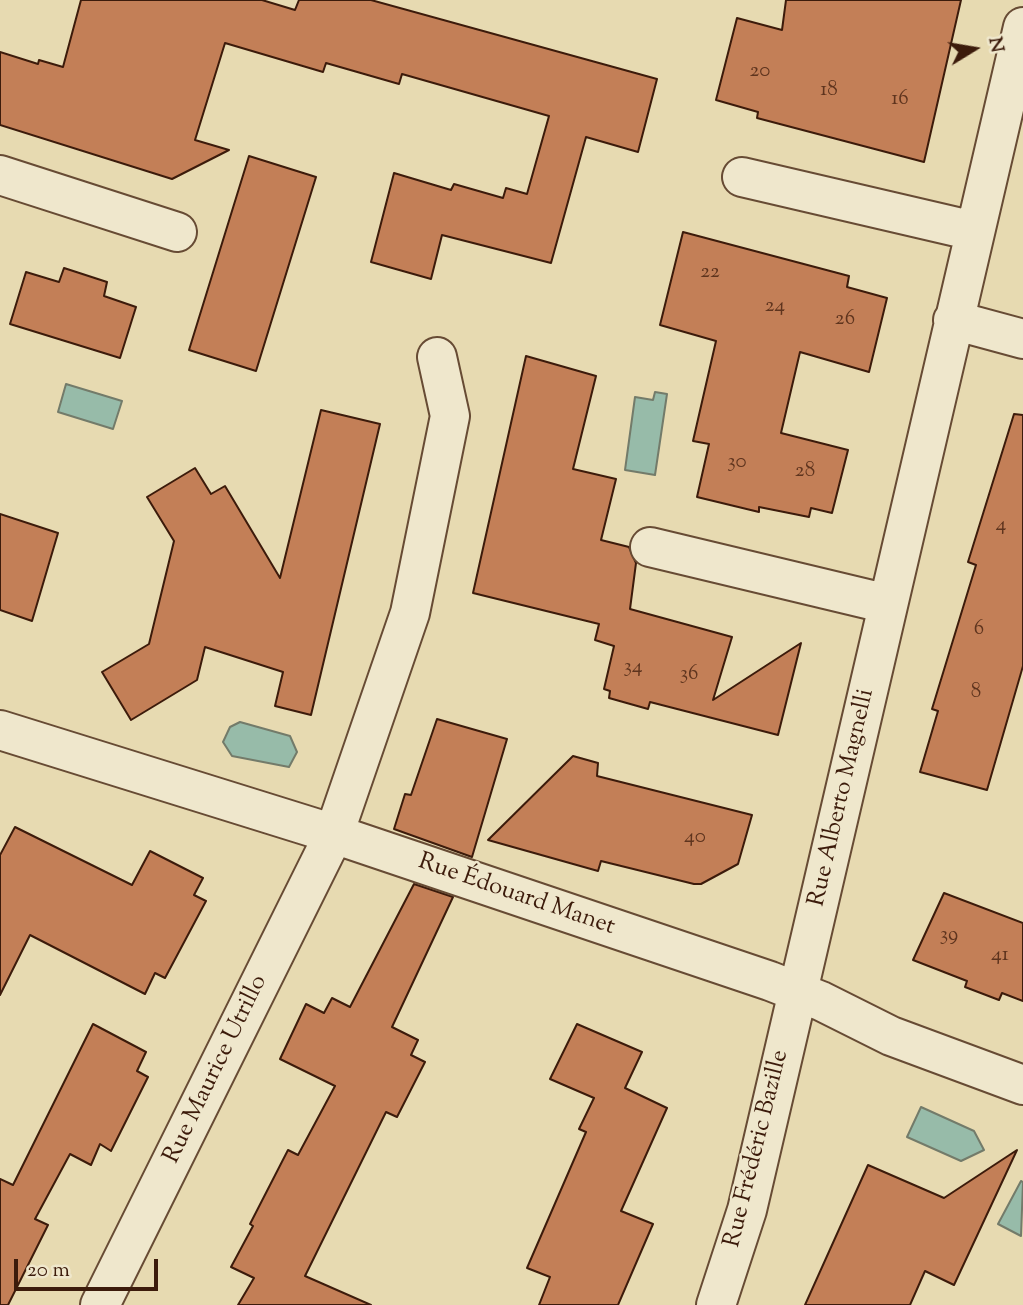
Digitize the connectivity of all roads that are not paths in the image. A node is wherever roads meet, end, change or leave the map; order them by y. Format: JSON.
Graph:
{"nodes":[{"id":1,"x":1023,"y":27,"type":"edge"},
{"id":2,"x":0,"y":175,"type":"edge"},
{"id":3,"x":742,"y":177,"type":"dead end"},
{"id":4,"x":974,"y":231,"type":"junction"},
{"id":5,"x":177,"y":232,"type":"dead end"},
{"id":6,"x":953,"y":320,"type":"junction"},
{"id":7,"x":1023,"y":340,"type":"edge"},
{"id":8,"x":437,"y":357,"type":"dead end"},
{"id":9,"x":650,"y":547,"type":"dead end"},
{"id":10,"x":888,"y":604,"type":"junction"},
{"id":11,"x":0,"y":730,"type":"edge"},
{"id":12,"x":334,"y":834,"type":"junction"},
{"id":13,"x":797,"y":992,"type":"junction"},
{"id":14,"x":1023,"y":1085,"type":"edge"},
{"id":15,"x":100,"y":1305,"type":"edge"},
{"id":16,"x":716,"y":1305,"type":"edge"}],
"edges":[{"from":1,"to":4,"type":"street","name":"Rue Alberto Magnelli"},
{"from":2,"to":5,"type":"street"},
{"from":3,"to":4,"type":"street"},
{"from":4,"to":6,"type":"street","name":"Rue Alberto Magnelli"},
{"from":6,"to":7,"type":"street"},
{"from":6,"to":10,"type":"street","name":"Rue Alberto Magnelli"},
{"from":8,"to":12,"type":"street","name":"Rue Maurice Utrillo"},
{"from":9,"to":10,"type":"street"},
{"from":10,"to":13,"type":"street","name":"Rue Alberto Magnelli"},
{"from":11,"to":12,"type":"street","name":"Rue Édouard Manet"},
{"from":12,"to":13,"type":"street","name":"Rue Édouard Manet"},
{"from":12,"to":15,"type":"street","name":"Rue Maurice Utrillo"},
{"from":13,"to":14,"type":"street","name":"Rue Édouard Manet"},
{"from":13,"to":16,"type":"street","name":"Rue Frédéric Bazille"}]}
